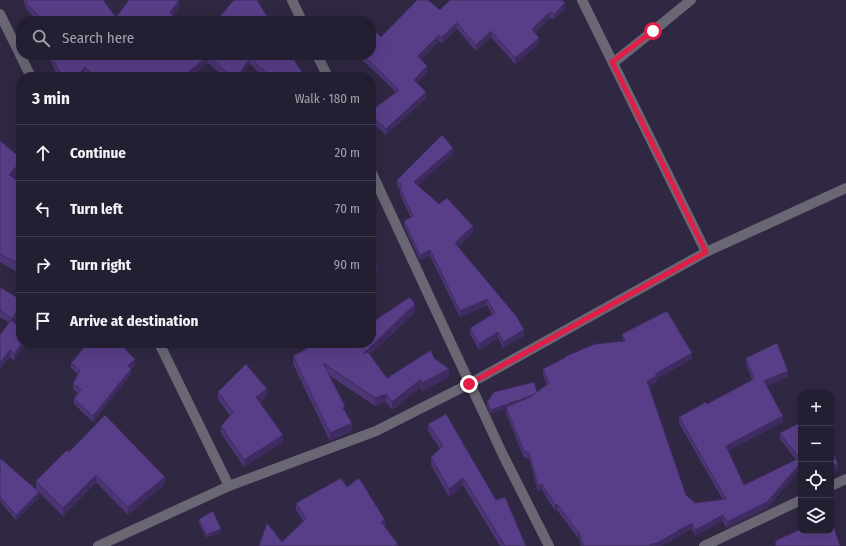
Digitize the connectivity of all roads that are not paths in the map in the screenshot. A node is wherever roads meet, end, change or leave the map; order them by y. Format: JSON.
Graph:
{"nodes":[{"id":1,"x":292,"y":0,"type":"edge"},
{"id":2,"x":582,"y":0,"type":"edge"},
{"id":3,"x":691,"y":0,"type":"edge"},
{"id":4,"x":0,"y":14,"type":"edge"},
{"id":5,"x":300,"y":16,"type":"edge"},
{"id":6,"x":16,"y":47,"type":"edge"},
{"id":7,"x":23,"y":60,"type":"edge"},
{"id":8,"x":320,"y":60,"type":"edge"},
{"id":9,"x":612,"y":62,"type":"junction"},
{"id":10,"x":29,"y":72,"type":"edge"},
{"id":11,"x":326,"y":72,"type":"edge"},
{"id":12,"x":376,"y":182,"type":"edge"},
{"id":13,"x":846,"y":188,"type":"edge"},
{"id":14,"x":706,"y":252,"type":"junction"},
{"id":15,"x":162,"y":348,"type":"edge"},
{"id":16,"x":469,"y":384,"type":"junction"},
{"id":17,"x":846,"y":480,"type":"edge"},
{"id":18,"x":834,"y":485,"type":"edge"},
{"id":19,"x":229,"y":486,"type":"junction"},
{"id":20,"x":798,"y":501,"type":"edge"},
{"id":21,"x":98,"y":546,"type":"edge"},
{"id":22,"x":549,"y":546,"type":"edge"},
{"id":23,"x":704,"y":546,"type":"edge"}],
"edges":[{"from":1,"to":5,"type":"street"},
{"from":2,"to":9,"type":"street"},
{"from":3,"to":9,"type":"street"},
{"from":4,"to":6,"type":"street"},
{"from":7,"to":10,"type":"street"},
{"from":8,"to":11,"type":"street"},
{"from":9,"to":14,"type":"street"},
{"from":12,"to":16,"type":"street"},
{"from":13,"to":14,"type":"street"},
{"from":14,"to":16,"type":"street"},
{"from":15,"to":19,"type":"street"},
{"from":16,"to":19,"type":"street"},
{"from":16,"to":22,"type":"street"},
{"from":17,"to":18,"type":"street"},
{"from":19,"to":21,"type":"street"},
{"from":20,"to":23,"type":"street"}]}
